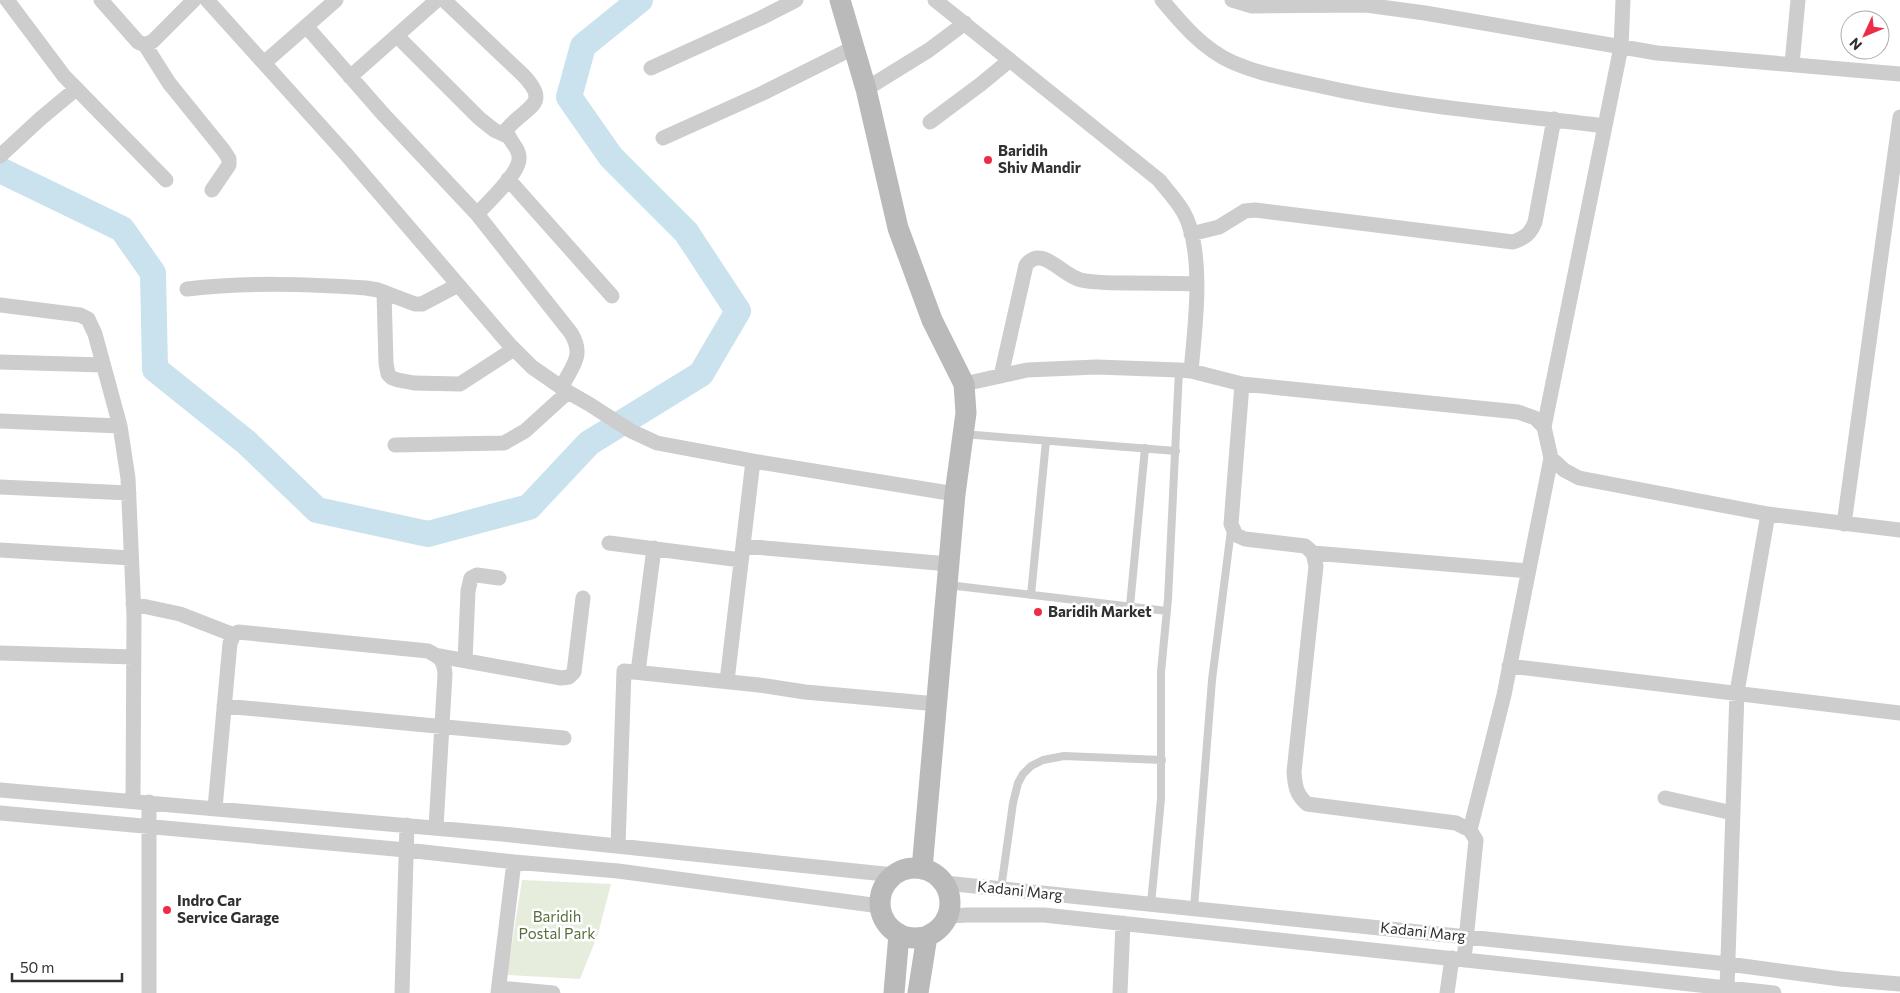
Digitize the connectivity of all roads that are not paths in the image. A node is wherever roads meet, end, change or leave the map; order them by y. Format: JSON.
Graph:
{"nodes":[{"id":1,"x":7,"y":0,"type":"edge"},
{"id":2,"x":101,"y":0,"type":"edge"},
{"id":3,"x":194,"y":0,"type":"edge"},
{"id":4,"x":207,"y":0,"type":"edge"},
{"id":5,"x":336,"y":0,"type":"edge"},
{"id":6,"x":438,"y":0,"type":"edge"},
{"id":7,"x":444,"y":0,"type":"edge"},
{"id":8,"x":796,"y":0,"type":"edge"},
{"id":9,"x":840,"y":0,"type":"edge"},
{"id":10,"x":935,"y":0,"type":"edge"},
{"id":11,"x":1162,"y":0,"type":"edge"},
{"id":12,"x":1232,"y":0,"type":"edge"},
{"id":13,"x":1623,"y":0,"type":"edge"},
{"id":14,"x":1798,"y":0,"type":"edge"},
{"id":15,"x":1302,"y":3,"type":"edge"},
{"id":16,"x":1332,"y":3,"type":"edge"},
{"id":17,"x":965,"y":23,"type":"junction"},
{"id":18,"x":306,"y":26,"type":"junction"},
{"id":19,"x":397,"y":36,"type":"junction"},
{"id":20,"x":145,"y":46,"type":"junction"},
{"id":21,"x":1621,"y":47,"type":"junction"},
{"id":22,"x":853,"y":48,"type":"junction"},
{"id":23,"x":1010,"y":60,"type":"junction"},
{"id":24,"x":264,"y":63,"type":"junction"},
{"id":25,"x":1792,"y":64,"type":"junction"},
{"id":26,"x":651,"y":68,"type":"dead end"},
{"id":27,"x":1900,"y":74,"type":"edge"},
{"id":28,"x":350,"y":77,"type":"junction"},
{"id":29,"x":76,"y":89,"type":"junction"},
{"id":30,"x":866,"y":89,"type":"junction"},
{"id":31,"x":1900,"y":117,"type":"edge"},
{"id":32,"x":1554,"y":119,"type":"junction"},
{"id":33,"x":930,"y":122,"type":"dead end"},
{"id":34,"x":1605,"y":126,"type":"junction"},
{"id":35,"x":507,"y":136,"type":"junction"},
{"id":36,"x":663,"y":138,"type":"dead end"},
{"id":37,"x":0,"y":156,"type":"edge"},
{"id":38,"x":166,"y":180,"type":"dead end"},
{"id":39,"x":508,"y":180,"type":"junction"},
{"id":40,"x":212,"y":190,"type":"dead end"},
{"id":41,"x":477,"y":214,"type":"junction"},
{"id":42,"x":1191,"y":234,"type":"junction"},
{"id":43,"x":1196,"y":284,"type":"junction"},
{"id":44,"x":458,"y":285,"type":"junction"},
{"id":45,"x":187,"y":290,"type":"dead end"},
{"id":46,"x":384,"y":292,"type":"junction"},
{"id":47,"x":612,"y":296,"type":"dead end"},
{"id":48,"x":0,"y":305,"type":"edge"},
{"id":49,"x":514,"y":349,"type":"junction"},
{"id":50,"x":0,"y":362,"type":"edge"},
{"id":51,"x":103,"y":365,"type":"junction"},
{"id":52,"x":1185,"y":370,"type":"junction"},
{"id":53,"x":1000,"y":376,"type":"junction"},
{"id":54,"x":964,"y":384,"type":"junction"},
{"id":55,"x":1242,"y":384,"type":"junction"},
{"id":56,"x":564,"y":390,"type":"junction"},
{"id":57,"x":0,"y":421,"type":"edge"},
{"id":58,"x":120,"y":426,"type":"junction"},
{"id":59,"x":1544,"y":426,"type":"junction"},
{"id":60,"x":963,"y":434,"type":"junction"},
{"id":61,"x":1046,"y":441,"type":"junction"},
{"id":62,"x":395,"y":445,"type":"dead end"},
{"id":63,"x":1145,"y":448,"type":"junction"},
{"id":64,"x":1176,"y":451,"type":"junction"},
{"id":65,"x":1551,"y":458,"type":"junction"},
{"id":66,"x":753,"y":461,"type":"junction"},
{"id":67,"x":0,"y":487,"type":"edge"},
{"id":68,"x":129,"y":494,"type":"junction"},
{"id":69,"x":955,"y":494,"type":"junction"},
{"id":70,"x":1768,"y":514,"type":"junction"},
{"id":71,"x":1231,"y":524,"type":"junction"},
{"id":72,"x":1844,"y":524,"type":"junction"},
{"id":73,"x":1900,"y":530,"type":"edge"},
{"id":74,"x":609,"y":543,"type":"dead end"},
{"id":75,"x":654,"y":548,"type":"junction"},
{"id":76,"x":0,"y":550,"type":"edge"},
{"id":77,"x":742,"y":553,"type":"junction"},
{"id":78,"x":1313,"y":553,"type":"junction"},
{"id":79,"x":131,"y":558,"type":"junction"},
{"id":80,"x":1528,"y":571,"type":"junction"},
{"id":81,"x":948,"y":574,"type":"junction"},
{"id":82,"x":499,"y":578,"type":"dead end"},
{"id":83,"x":1032,"y":594,"type":"junction"},
{"id":84,"x":583,"y":598,"type":"dead end"},
{"id":85,"x":133,"y":604,"type":"junction"},
{"id":86,"x":1130,"y":606,"type":"junction"},
{"id":87,"x":1167,"y":611,"type":"junction"},
{"id":88,"x":234,"y":635,"type":"junction"},
{"id":89,"x":0,"y":653,"type":"edge"},
{"id":90,"x":439,"y":656,"type":"junction"},
{"id":91,"x":134,"y":657,"type":"junction"},
{"id":92,"x":465,"y":661,"type":"junction"},
{"id":93,"x":1510,"y":666,"type":"junction"},
{"id":94,"x":638,"y":672,"type":"junction"},
{"id":95,"x":727,"y":681,"type":"junction"},
{"id":96,"x":1737,"y":692,"type":"junction"},
{"id":97,"x":937,"y":704,"type":"junction"},
{"id":98,"x":224,"y":706,"type":"junction"},
{"id":99,"x":1900,"y":713,"type":"edge"},
{"id":100,"x":443,"y":726,"type":"junction"},
{"id":101,"x":564,"y":738,"type":"dead end"},
{"id":102,"x":1162,"y":760,"type":"junction"},
{"id":103,"x":0,"y":790,"type":"edge"},
{"id":104,"x":1665,"y":798,"type":"dead end"},
{"id":105,"x":133,"y":800,"type":"junction"},
{"id":106,"x":149,"y":802,"type":"junction"},
{"id":107,"x":215,"y":808,"type":"junction"},
{"id":108,"x":0,"y":813,"type":"edge"},
{"id":109,"x":1732,"y":813,"type":"junction"},
{"id":110,"x":407,"y":825,"type":"junction"},
{"id":111,"x":149,"y":827,"type":"junction"},
{"id":112,"x":436,"y":828,"type":"junction"},
{"id":113,"x":1470,"y":830,"type":"junction"},
{"id":114,"x":618,"y":846,"type":"junction"},
{"id":115,"x":406,"y":850,"type":"junction"},
{"id":116,"x":514,"y":862,"type":"junction"},
{"id":117,"x":922,"y":868,"type":"junction"},
{"id":118,"x":894,"y":875,"type":"junction"},
{"id":119,"x":945,"y":883,"type":"junction"},
{"id":120,"x":1001,"y":889,"type":"junction"},
{"id":121,"x":1151,"y":904,"type":"junction"},
{"id":122,"x":880,"y":906,"type":"junction"},
{"id":123,"x":1194,"y":908,"type":"junction"},
{"id":124,"x":948,"y":916,"type":"junction"},
{"id":125,"x":1123,"y":923,"type":"junction"},
{"id":126,"x":899,"y":934,"type":"junction"},
{"id":127,"x":926,"y":936,"type":"junction"},
{"id":128,"x":1466,"y":936,"type":"junction"},
{"id":129,"x":1458,"y":959,"type":"junction"},
{"id":130,"x":1728,"y":964,"type":"junction"},
{"id":131,"x":1900,"y":983,"type":"edge"},
{"id":132,"x":498,"y":990,"type":"edge"},
{"id":133,"x":1737,"y":990,"type":"edge"},
{"id":134,"x":149,"y":993,"type":"edge"},
{"id":135,"x":402,"y":993,"type":"edge"},
{"id":136,"x":553,"y":993,"type":"edge"},
{"id":137,"x":894,"y":993,"type":"edge"},
{"id":138,"x":918,"y":993,"type":"edge"},
{"id":139,"x":1120,"y":993,"type":"edge"},
{"id":140,"x":1447,"y":993,"type":"edge"},
{"id":141,"x":1774,"y":993,"type":"edge"}],
"edges":[{"from":1,"to":29,"type":"street"},
{"from":2,"to":20,"type":"street"},
{"from":3,"to":20,"type":"street"},
{"from":4,"to":24,"type":"street"},
{"from":5,"to":18,"type":"street"},
{"from":6,"to":19,"type":"street"},
{"from":7,"to":35,"type":"street"},
{"from":8,"to":26,"type":"street"},
{"from":9,"to":22,"type":"street"},
{"from":10,"to":17,"type":"street"},
{"from":11,"to":32,"type":"street"},
{"from":12,"to":15,"type":"street"},
{"from":13,"to":21,"type":"street"},
{"from":14,"to":25,"type":"street"},
{"from":15,"to":16,"type":"street"},
{"from":16,"to":21,"type":"street"},
{"from":17,"to":23,"type":"street"},
{"from":17,"to":30,"type":"street"},
{"from":18,"to":24,"type":"street"},
{"from":18,"to":28,"type":"street"},
{"from":19,"to":28,"type":"street"},
{"from":19,"to":35,"type":"street"},
{"from":20,"to":40,"type":"street"},
{"from":21,"to":25,"type":"street"},
{"from":21,"to":34,"type":"street"},
{"from":22,"to":30,"type":"street"},
{"from":22,"to":36,"type":"street"},
{"from":23,"to":33,"type":"street"},
{"from":23,"to":42,"type":"street"},
{"from":24,"to":44,"type":"street"},
{"from":25,"to":27,"type":"street"},
{"from":28,"to":41,"type":"street"},
{"from":29,"to":37,"type":"street"},
{"from":29,"to":38,"type":"street"},
{"from":30,"to":54,"type":"street"},
{"from":31,"to":72,"type":"street"},
{"from":32,"to":34,"type":"street"},
{"from":32,"to":42,"type":"street"},
{"from":34,"to":59,"type":"street"},
{"from":35,"to":39,"type":"street"},
{"from":39,"to":41,"type":"street"},
{"from":39,"to":47,"type":"street"},
{"from":41,"to":56,"type":"street"},
{"from":42,"to":43,"type":"street"},
{"from":43,"to":52,"type":"street"},
{"from":43,"to":53,"type":"street"},
{"from":44,"to":46,"type":"street"},
{"from":44,"to":49,"type":"street"},
{"from":45,"to":46,"type":"street"},
{"from":46,"to":49,"type":"street"},
{"from":48,"to":51,"type":"street"},
{"from":49,"to":56,"type":"street"},
{"from":50,"to":51,"type":"street"},
{"from":51,"to":58,"type":"street"},
{"from":52,"to":53,"type":"street"},
{"from":52,"to":55,"type":"street"},
{"from":52,"to":64,"type":"lane"},
{"from":53,"to":54,"type":"street"},
{"from":54,"to":60,"type":"street"},
{"from":55,"to":59,"type":"street"},
{"from":55,"to":71,"type":"street"},
{"from":56,"to":62,"type":"street"},
{"from":56,"to":66,"type":"street"},
{"from":57,"to":58,"type":"street"},
{"from":58,"to":68,"type":"street"},
{"from":59,"to":65,"type":"street"},
{"from":60,"to":61,"type":"lane"},
{"from":60,"to":69,"type":"street"},
{"from":61,"to":63,"type":"lane"},
{"from":61,"to":83,"type":"lane"},
{"from":63,"to":64,"type":"lane"},
{"from":63,"to":86,"type":"lane"},
{"from":64,"to":87,"type":"lane"},
{"from":65,"to":70,"type":"street"},
{"from":65,"to":80,"type":"street"},
{"from":66,"to":69,"type":"street"},
{"from":66,"to":77,"type":"street"},
{"from":67,"to":68,"type":"street"},
{"from":68,"to":79,"type":"street"},
{"from":69,"to":81,"type":"street"},
{"from":70,"to":72,"type":"street"},
{"from":70,"to":96,"type":"street"},
{"from":71,"to":78,"type":"street"},
{"from":71,"to":123,"type":"lane"},
{"from":72,"to":73,"type":"street"},
{"from":74,"to":75,"type":"street"},
{"from":75,"to":77,"type":"street"},
{"from":75,"to":94,"type":"street"},
{"from":76,"to":79,"type":"street"},
{"from":77,"to":81,"type":"street"},
{"from":77,"to":95,"type":"street"},
{"from":78,"to":80,"type":"street"},
{"from":78,"to":113,"type":"street"},
{"from":79,"to":85,"type":"street"},
{"from":80,"to":93,"type":"street"},
{"from":81,"to":83,"type":"lane"},
{"from":81,"to":97,"type":"street"},
{"from":82,"to":92,"type":"street"},
{"from":83,"to":86,"type":"lane"},
{"from":84,"to":92,"type":"street"},
{"from":85,"to":88,"type":"street"},
{"from":85,"to":91,"type":"street"},
{"from":86,"to":87,"type":"lane"},
{"from":87,"to":102,"type":"lane"},
{"from":88,"to":90,"type":"street"},
{"from":88,"to":98,"type":"street"},
{"from":89,"to":91,"type":"street"},
{"from":90,"to":92,"type":"street"},
{"from":90,"to":100,"type":"street"},
{"from":91,"to":105,"type":"street"},
{"from":93,"to":96,"type":"street"},
{"from":93,"to":113,"type":"street"},
{"from":94,"to":95,"type":"street"},
{"from":94,"to":114,"type":"street"},
{"from":95,"to":97,"type":"street"},
{"from":96,"to":99,"type":"street"},
{"from":96,"to":109,"type":"street"},
{"from":97,"to":117,"type":"street"},
{"from":98,"to":100,"type":"street"},
{"from":98,"to":107,"type":"street"},
{"from":100,"to":101,"type":"street"},
{"from":100,"to":112,"type":"street"},
{"from":102,"to":120,"type":"lane"},
{"from":102,"to":121,"type":"lane"},
{"from":103,"to":105,"type":"street"},
{"from":104,"to":109,"type":"street"},
{"from":105,"to":106,"type":"street"},
{"from":106,"to":107,"type":"street"},
{"from":106,"to":111,"type":"street"},
{"from":107,"to":110,"type":"street"},
{"from":108,"to":111,"type":"street"},
{"from":109,"to":130,"type":"street"},
{"from":110,"to":112,"type":"street"},
{"from":110,"to":115,"type":"street"},
{"from":111,"to":115,"type":"street"},
{"from":111,"to":134,"type":"street"},
{"from":112,"to":114,"type":"street"},
{"from":113,"to":128,"type":"street"},
{"from":114,"to":118,"type":"street"},
{"from":115,"to":116,"type":"street"},
{"from":115,"to":135,"type":"street"},
{"from":116,"to":122,"type":"street"},
{"from":116,"to":132,"type":"street"},
{"from":117,"to":118,"type":"street"},
{"from":117,"to":119,"type":"street"},
{"from":118,"to":122,"type":"street"},
{"from":119,"to":120,"type":"street","name":"Kadani Marg"},
{"from":119,"to":124,"type":"street"},
{"from":120,"to":121,"type":"street","name":"Kadani Marg"},
{"from":121,"to":123,"type":"street","name":"Kadani Marg"},
{"from":122,"to":126,"type":"street"},
{"from":123,"to":128,"type":"street","name":"Kadani Marg"},
{"from":124,"to":125,"type":"street","name":"Kadani Marg"},
{"from":124,"to":127,"type":"street"},
{"from":125,"to":129,"type":"street","name":"Kadani Marg"},
{"from":125,"to":139,"type":"street"},
{"from":126,"to":127,"type":"street"},
{"from":126,"to":137,"type":"street"},
{"from":127,"to":138,"type":"street"},
{"from":128,"to":129,"type":"street"},
{"from":128,"to":130,"type":"street","name":"Kadani Marg"},
{"from":129,"to":133,"type":"street","name":"Kadani Marg"},
{"from":129,"to":140,"type":"street"},
{"from":130,"to":131,"type":"street","name":"Kadani Marg"},
{"from":130,"to":133,"type":"street"},
{"from":132,"to":136,"type":"street"},
{"from":133,"to":141,"type":"street","name":"Kadani Marg"}]}
